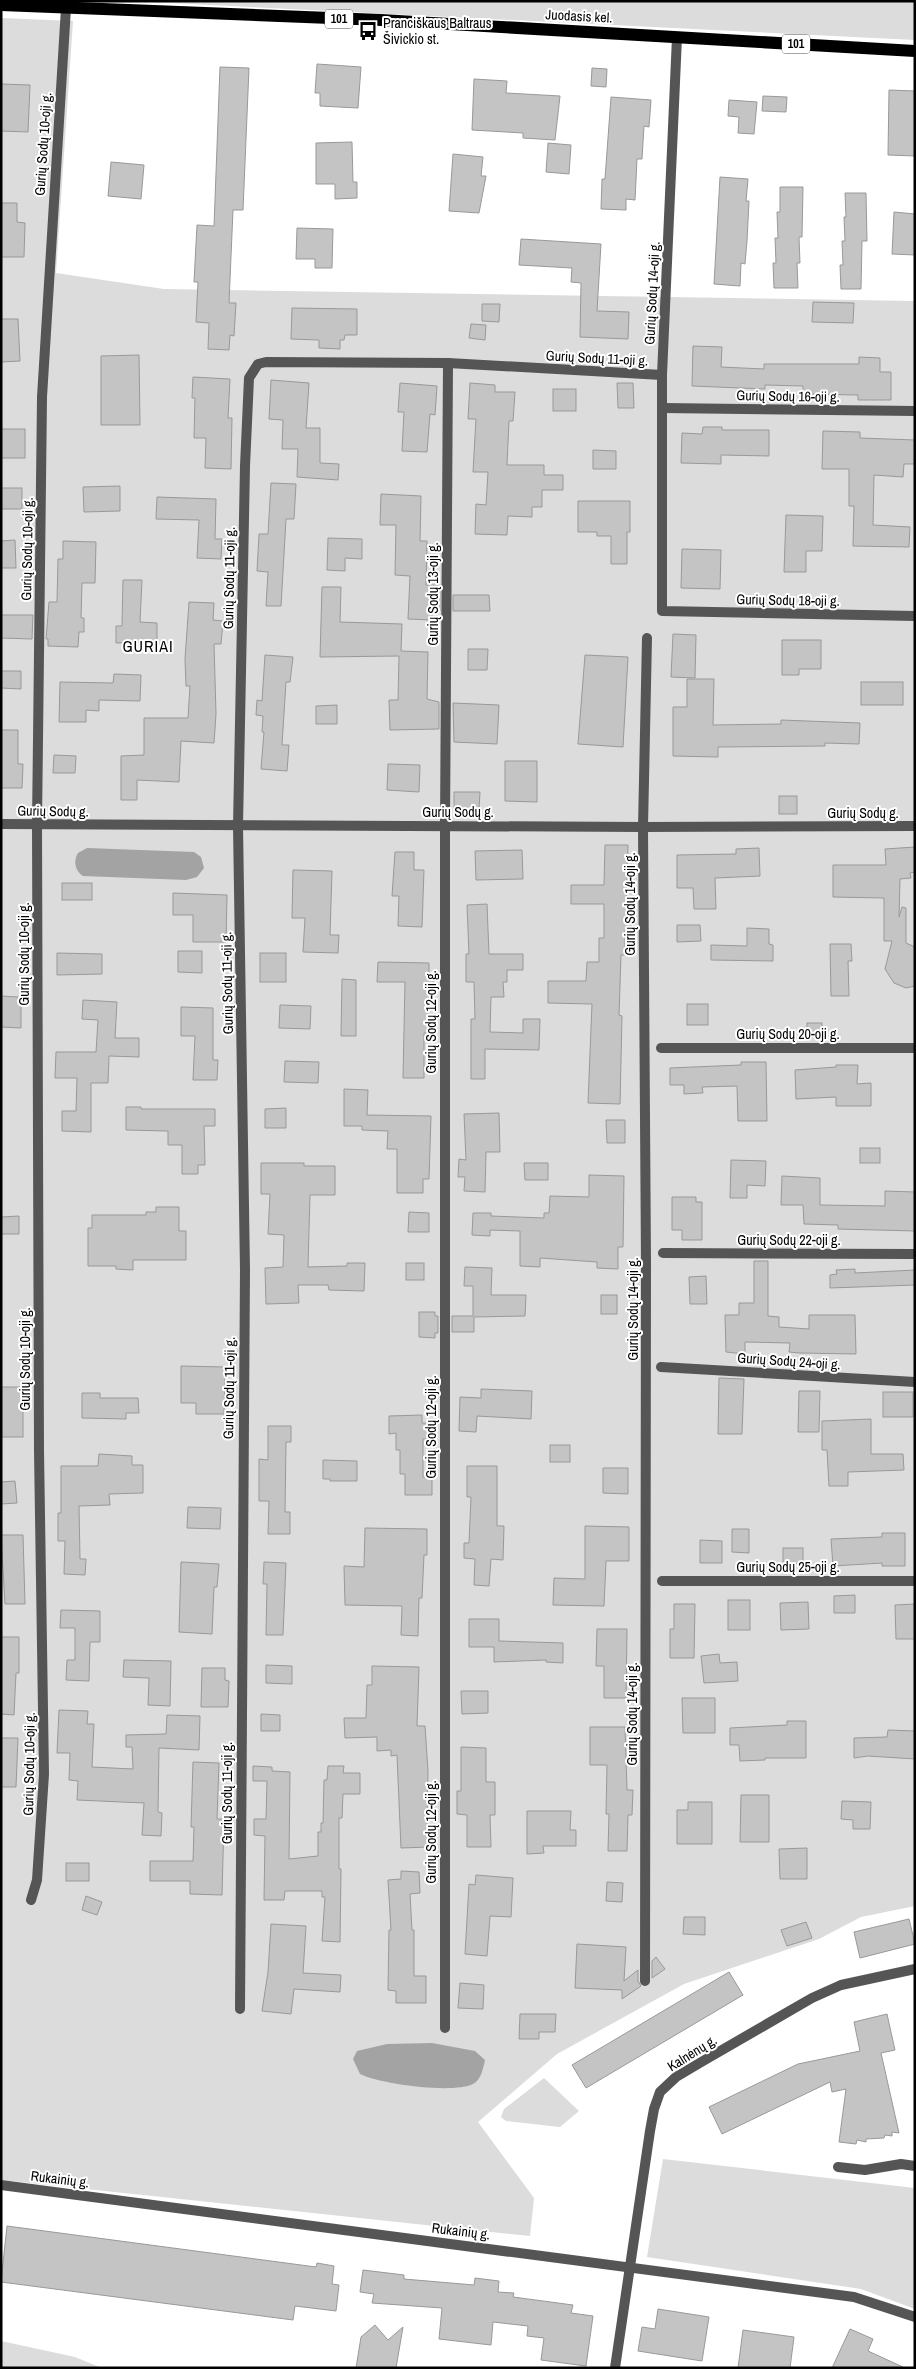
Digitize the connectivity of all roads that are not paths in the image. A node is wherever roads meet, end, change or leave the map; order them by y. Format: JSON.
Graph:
{"nodes":[{"id":1,"x":1,"y":5,"type":"edge"},
{"id":2,"x":66,"y":8,"type":"junction"},
{"id":3,"x":677,"y":37,"type":"junction"},
{"id":4,"x":915,"y":51,"type":"edge"},
{"id":5,"x":448,"y":363,"type":"junction"},
{"id":6,"x":662,"y":375,"type":"junction"},
{"id":7,"x":662,"y":408,"type":"junction"},
{"id":8,"x":915,"y":411,"type":"edge"},
{"id":9,"x":662,"y":611,"type":"joint"},
{"id":10,"x":915,"y":616,"type":"edge"},
{"id":11,"x":647,"y":638,"type":"dead end"},
{"id":12,"x":1,"y":824,"type":"edge"},
{"id":13,"x":37,"y":824,"type":"junction"},
{"id":14,"x":445,"y":825,"type":"junction"},
{"id":15,"x":238,"y":826,"type":"junction"},
{"id":16,"x":915,"y":826,"type":"edge"},
{"id":17,"x":643,"y":827,"type":"junction"},
{"id":18,"x":661,"y":1048,"type":"dead end"},
{"id":19,"x":915,"y":1048,"type":"edge"},
{"id":20,"x":663,"y":1253,"type":"dead end"},
{"id":21,"x":915,"y":1254,"type":"edge"},
{"id":22,"x":661,"y":1367,"type":"dead end"},
{"id":23,"x":915,"y":1382,"type":"edge"},
{"id":24,"x":662,"y":1581,"type":"dead end"},
{"id":25,"x":915,"y":1581,"type":"edge"},
{"id":26,"x":31,"y":1900,"type":"dead end"},
{"id":27,"x":915,"y":1970,"type":"edge"},
{"id":28,"x":645,"y":1981,"type":"dead end"},
{"id":29,"x":240,"y":2009,"type":"dead end"},
{"id":30,"x":445,"y":2028,"type":"dead end"},
{"id":31,"x":915,"y":2166,"type":"edge"},
{"id":32,"x":838,"y":2167,"type":"dead end"},
{"id":33,"x":1,"y":2185,"type":"edge"},
{"id":34,"x":630,"y":2266,"type":"junction"},
{"id":35,"x":915,"y":2317,"type":"edge"},
{"id":36,"x":615,"y":2368,"type":"edge"}],
"edges":[{"from":1,"to":2,"type":"main road","name":"Juodasis kel.","number":"101"},
{"from":2,"to":3,"type":"main road","name":"Juodasis kel.","number":"101"},
{"from":2,"to":13,"type":"street","name":"Gurių Sodų 10-oji g."},
{"from":3,"to":4,"type":"main road","name":"Juodasis kel.","number":"101"},
{"from":3,"to":6,"type":"street","name":"Gurių Sodų 14-oji g."},
{"from":5,"to":6,"type":"street","name":"Gurių Sodų 11-oji g."},
{"from":5,"to":14,"type":"street","name":"Gurių Sodų 13-oji g."},
{"from":5,"to":15,"type":"street","name":"Gurių Sodų 11-oji g."},
{"from":6,"to":7,"type":"street","name":"Gurių Sodų 14-oji g."},
{"from":7,"to":8,"type":"street","name":"Gurių Sodų 16-oji g."},
{"from":7,"to":9,"type":"street","name":"Gurių Sodų 14-oji g."},
{"from":9,"to":10,"type":"street","name":"Gurių Sodų 18-oji g."},
{"from":11,"to":17,"type":"street","name":"Gurių Sodų 14-oji g."},
{"from":12,"to":13,"type":"street","name":"Gurių Sodų g."},
{"from":13,"to":15,"type":"street","name":"Gurių Sodų g."},
{"from":13,"to":26,"type":"street","name":"Gurių Sodų 10-oji g."},
{"from":14,"to":15,"type":"street","name":"Gurių Sodų g."},
{"from":14,"to":17,"type":"street","name":"Gurių Sodų g."},
{"from":14,"to":30,"type":"street","name":"Gurių Sodų 12-oji g."},
{"from":15,"to":29,"type":"street","name":"Gurių Sodų 11-oji g."},
{"from":16,"to":17,"type":"street","name":"Gurių Sodų g."},
{"from":17,"to":28,"type":"street","name":"Gurių Sodų 14-oji g."},
{"from":18,"to":19,"type":"street","name":"Gurių Sodų 20-oji g."},
{"from":20,"to":21,"type":"street","name":"Gurių Sodų 22-oji g."},
{"from":22,"to":23,"type":"street","name":"Gurių Sodų 24-oji g."},
{"from":24,"to":25,"type":"street","name":"Gurių Sodų 25-oji g."},
{"from":27,"to":34,"type":"street","name":"Kalnėnų g."},
{"from":31,"to":32,"type":"street"},
{"from":33,"to":34,"type":"street","name":"Rukainių g."},
{"from":34,"to":35,"type":"street","name":"Rukainių g."},
{"from":34,"to":36,"type":"street","name":"Kalnėnų g."}]}
